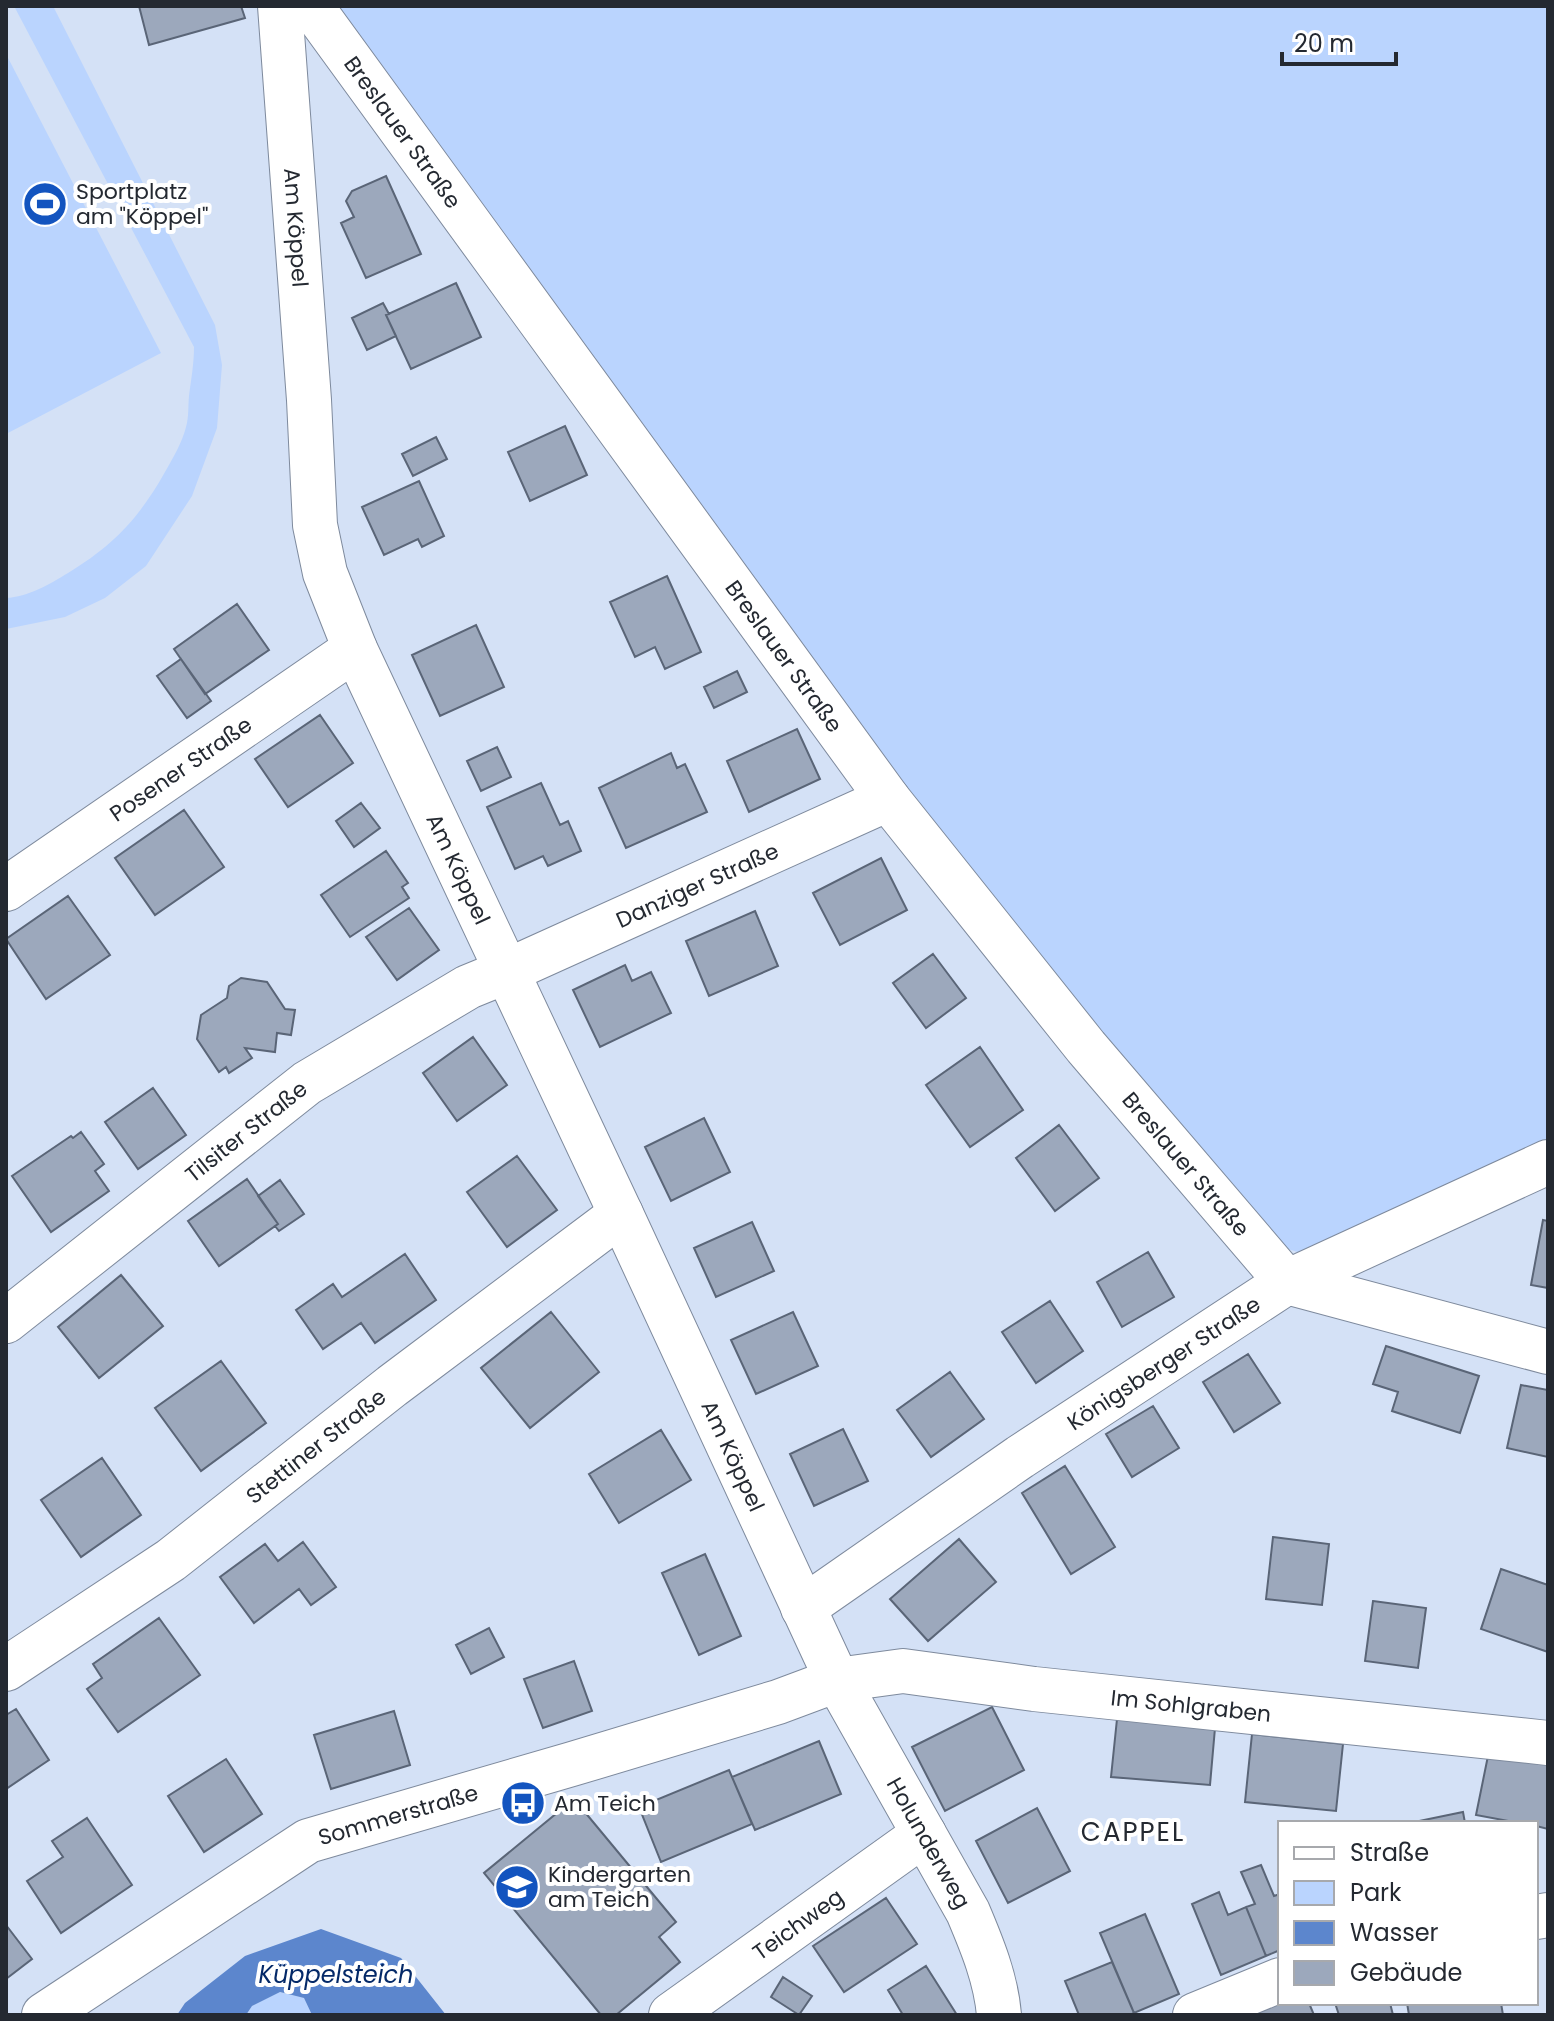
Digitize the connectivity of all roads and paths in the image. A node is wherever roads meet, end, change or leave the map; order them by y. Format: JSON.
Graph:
{"nodes":[{"id":1,"x":280,"y":6,"type":"edge"},
{"id":2,"x":311,"y":6,"type":"edge"},
{"id":3,"x":355,"y":649,"type":"junction"},
{"id":4,"x":888,"y":799,"type":"junction"},
{"id":5,"x":6,"y":889,"type":"edge"},
{"id":6,"x":507,"y":971,"type":"junction"},
{"id":7,"x":1548,"y":1162,"type":"edge"},
{"id":8,"x":621,"y":1214,"type":"junction"},
{"id":9,"x":1287,"y":1282,"type":"junction"},
{"id":10,"x":6,"y":1321,"type":"edge"},
{"id":11,"x":1548,"y":1352,"type":"edge"},
{"id":12,"x":803,"y":1608,"type":"junction"},
{"id":13,"x":6,"y":1669,"type":"edge"},
{"id":14,"x":837,"y":1680,"type":"junction"},
{"id":15,"x":1548,"y":1743,"type":"edge"},
{"id":16,"x":924,"y":1834,"type":"junction"},
{"id":17,"x":1278,"y":1981,"type":"edge"},
{"id":18,"x":44,"y":2015,"type":"edge"},
{"id":19,"x":671,"y":2015,"type":"edge"},
{"id":20,"x":999,"y":2015,"type":"edge"},
{"id":21,"x":1195,"y":2015,"type":"edge"}],
"edges":[{"from":1,"to":3,"type":"street","name":"Am Köppel"},
{"from":2,"to":4,"type":"street","name":"Breslauer Straße"},
{"from":3,"to":5,"type":"street","name":"Posener Straße"},
{"from":3,"to":6,"type":"street","name":"Am Köppel"},
{"from":4,"to":6,"type":"street","name":"Danziger Straße"},
{"from":4,"to":9,"type":"street","name":"Breslauer Straße"},
{"from":6,"to":8,"type":"street","name":"Am Köppel"},
{"from":6,"to":10,"type":"street","name":"Tilsiter Straße"},
{"from":7,"to":9,"type":"street","name":"Königsberger Straße"},
{"from":8,"to":12,"type":"street","name":"Am Köppel"},
{"from":8,"to":13,"type":"street","name":"Stettiner Straße"},
{"from":9,"to":11,"type":"street"},
{"from":9,"to":12,"type":"street","name":"Königsberger Straße"},
{"from":12,"to":14,"type":"street","name":"Am Köppel"},
{"from":14,"to":15,"type":"street","name":"Im Sohlgraben"},
{"from":14,"to":16,"type":"street","name":"Holunderweg"},
{"from":14,"to":18,"type":"street","name":"Sommerstraße"},
{"from":16,"to":19,"type":"street","name":"Teichweg"},
{"from":16,"to":20,"type":"street","name":"Holunderweg"},
{"from":17,"to":21,"type":"street"}]}
